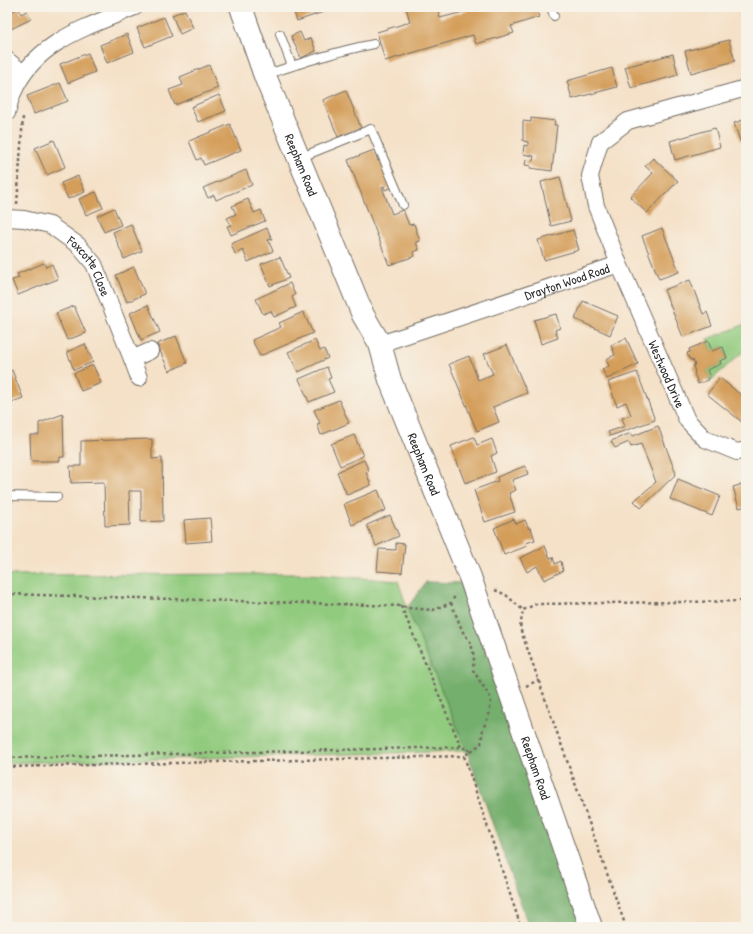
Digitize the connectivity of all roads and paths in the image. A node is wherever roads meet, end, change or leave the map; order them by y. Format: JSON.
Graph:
{"nodes":[{"id":1,"x":135,"y":7,"type":"edge"},
{"id":2,"x":241,"y":7,"type":"edge"},
{"id":3,"x":552,"y":7,"type":"edge"},
{"id":4,"x":554,"y":16,"type":"dead end"},
{"id":5,"x":280,"y":34,"type":"dead end"},
{"id":6,"x":374,"y":44,"type":"dead end"},
{"id":7,"x":7,"y":60,"type":"edge"},
{"id":8,"x":292,"y":66,"type":"junction"},
{"id":9,"x":23,"y":73,"type":"junction"},
{"id":10,"x":264,"y":76,"type":"junction"},
{"id":11,"x":746,"y":88,"type":"edge"},
{"id":12,"x":7,"y":113,"type":"edge"},
{"id":13,"x":23,"y":116,"type":"dead end"},
{"id":14,"x":298,"y":158,"type":"junction"},
{"id":15,"x":403,"y":205,"type":"dead end"},
{"id":16,"x":12,"y":212,"type":"edge"},
{"id":17,"x":619,"y":264,"type":"junction"},
{"id":18,"x":380,"y":344,"type":"junction"},
{"id":19,"x":150,"y":351,"type":"dead end"},
{"id":20,"x":132,"y":359,"type":"junction"},
{"id":21,"x":139,"y":378,"type":"dead end"},
{"id":22,"x":746,"y":450,"type":"edge"},
{"id":23,"x":7,"y":496,"type":"edge"},
{"id":24,"x":57,"y":497,"type":"dead end"},
{"id":25,"x":470,"y":577,"type":"junction"},
{"id":26,"x":7,"y":594,"type":"edge"},
{"id":27,"x":746,"y":600,"type":"edge"},
{"id":28,"x":451,"y":603,"type":"junction"},
{"id":29,"x":401,"y":606,"type":"junction"},
{"id":30,"x":523,"y":610,"type":"junction"},
{"id":31,"x":461,"y":747,"type":"junction"},
{"id":32,"x":472,"y":751,"type":"junction"},
{"id":33,"x":464,"y":756,"type":"junction"},
{"id":34,"x":7,"y":758,"type":"edge"},
{"id":35,"x":7,"y":767,"type":"edge"},
{"id":36,"x":521,"y":927,"type":"edge"},
{"id":37,"x":591,"y":927,"type":"edge"},
{"id":38,"x":626,"y":927,"type":"edge"}],
"edges":[{"from":1,"to":9,"type":"street"},
{"from":2,"to":10,"type":"street","name":"Reepham Road"},
{"from":3,"to":4,"type":"lane"},
{"from":5,"to":8,"type":"lane"},
{"from":6,"to":8,"type":"lane"},
{"from":7,"to":9,"type":"street"},
{"from":8,"to":10,"type":"lane"},
{"from":9,"to":12,"type":"street"},
{"from":10,"to":14,"type":"street","name":"Reepham Road"},
{"from":11,"to":17,"type":"street","name":"Drayton Wood Road"},
{"from":13,"to":16,"type":"path"},
{"from":14,"to":15,"type":"lane"},
{"from":14,"to":18,"type":"street","name":"Reepham Road"},
{"from":16,"to":20,"type":"street","name":"Foxcotte Close"},
{"from":17,"to":18,"type":"street","name":"Drayton Wood Road"},
{"from":17,"to":22,"type":"street","name":"Westwood Drive"},
{"from":18,"to":25,"type":"street","name":"Reepham Road"},
{"from":19,"to":20,"type":"street"},
{"from":20,"to":21,"type":"street","name":"Foxcotte Close"},
{"from":23,"to":24,"type":"lane"},
{"from":25,"to":28,"type":"path"},
{"from":25,"to":30,"type":"path"},
{"from":25,"to":37,"type":"street","name":"Reepham Road"},
{"from":26,"to":29,"type":"path"},
{"from":27,"to":30,"type":"path"},
{"from":28,"to":29,"type":"path"},
{"from":28,"to":32,"type":"path"},
{"from":29,"to":31,"type":"path"},
{"from":30,"to":38,"type":"path"},
{"from":31,"to":32,"type":"path"},
{"from":31,"to":34,"type":"path"},
{"from":32,"to":33,"type":"path"},
{"from":33,"to":35,"type":"path"},
{"from":33,"to":36,"type":"path"}]}
